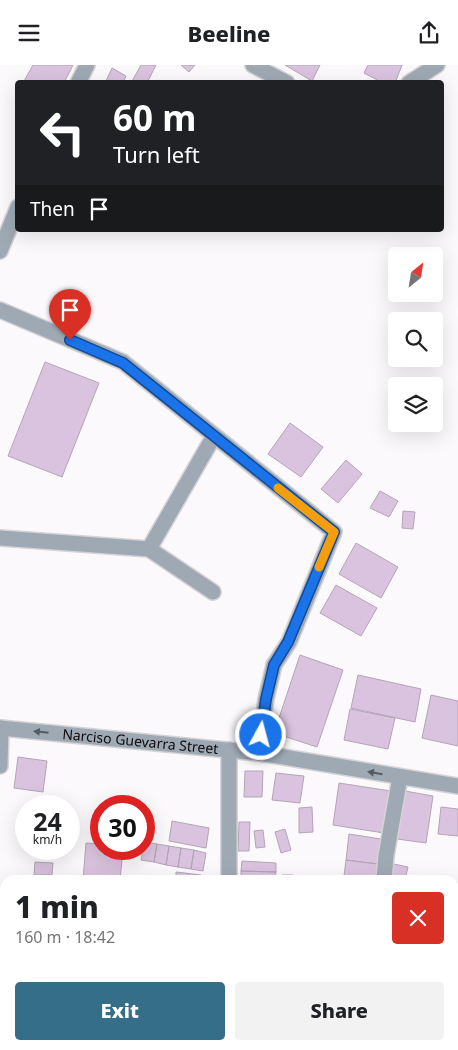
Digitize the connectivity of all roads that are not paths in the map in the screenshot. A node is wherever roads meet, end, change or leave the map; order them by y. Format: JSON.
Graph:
{"nodes":[{"id":1,"x":86,"y":65,"type":"edge"},
{"id":2,"x":253,"y":65,"type":"edge"},
{"id":3,"x":434,"y":65,"type":"edge"},
{"id":4,"x":79,"y":80,"type":"edge"},
{"id":5,"x":281,"y":80,"type":"edge"},
{"id":6,"x":413,"y":80,"type":"edge"},
{"id":7,"x":15,"y":214,"type":"edge"},
{"id":8,"x":0,"y":251,"type":"edge"},
{"id":9,"x":0,"y":310,"type":"edge"},
{"id":10,"x":214,"y":436,"type":"junction"},
{"id":11,"x":0,"y":538,"type":"edge"},
{"id":12,"x":149,"y":549,"type":"junction"},
{"id":13,"x":214,"y":592,"type":"dead end"},
{"id":14,"x":0,"y":728,"type":"edge"},
{"id":15,"x":229,"y":751,"type":"junction"},
{"id":16,"x":259,"y":753,"type":"junction"},
{"id":17,"x":0,"y":766,"type":"edge"},
{"id":18,"x":400,"y":777,"type":"junction"},
{"id":19,"x":458,"y":786,"type":"edge"},
{"id":20,"x":229,"y":875,"type":"edge"},
{"id":21,"x":384,"y":875,"type":"edge"}],
"edges":[{"from":1,"to":4,"type":"street"},
{"from":2,"to":5,"type":"street"},
{"from":3,"to":6,"type":"street"},
{"from":7,"to":8,"type":"street"},
{"from":9,"to":10,"type":"street"},
{"from":10,"to":12,"type":"street"},
{"from":10,"to":16,"type":"street"},
{"from":11,"to":12,"type":"street"},
{"from":12,"to":13,"type":"street"},
{"from":15,"to":14,"type":"street","name":"Narciso Guevarra Street","one_way":true},
{"from":14,"to":17,"type":"street"},
{"from":15,"to":16,"type":"street","name":"Narciso Guevarra Street"},
{"from":15,"to":20,"type":"street"},
{"from":18,"to":16,"type":"street","name":"Narciso Guevarra Street","one_way":true},
{"from":18,"to":19,"type":"street","name":"Narciso Guevarra Street"},
{"from":18,"to":21,"type":"street"}]}
